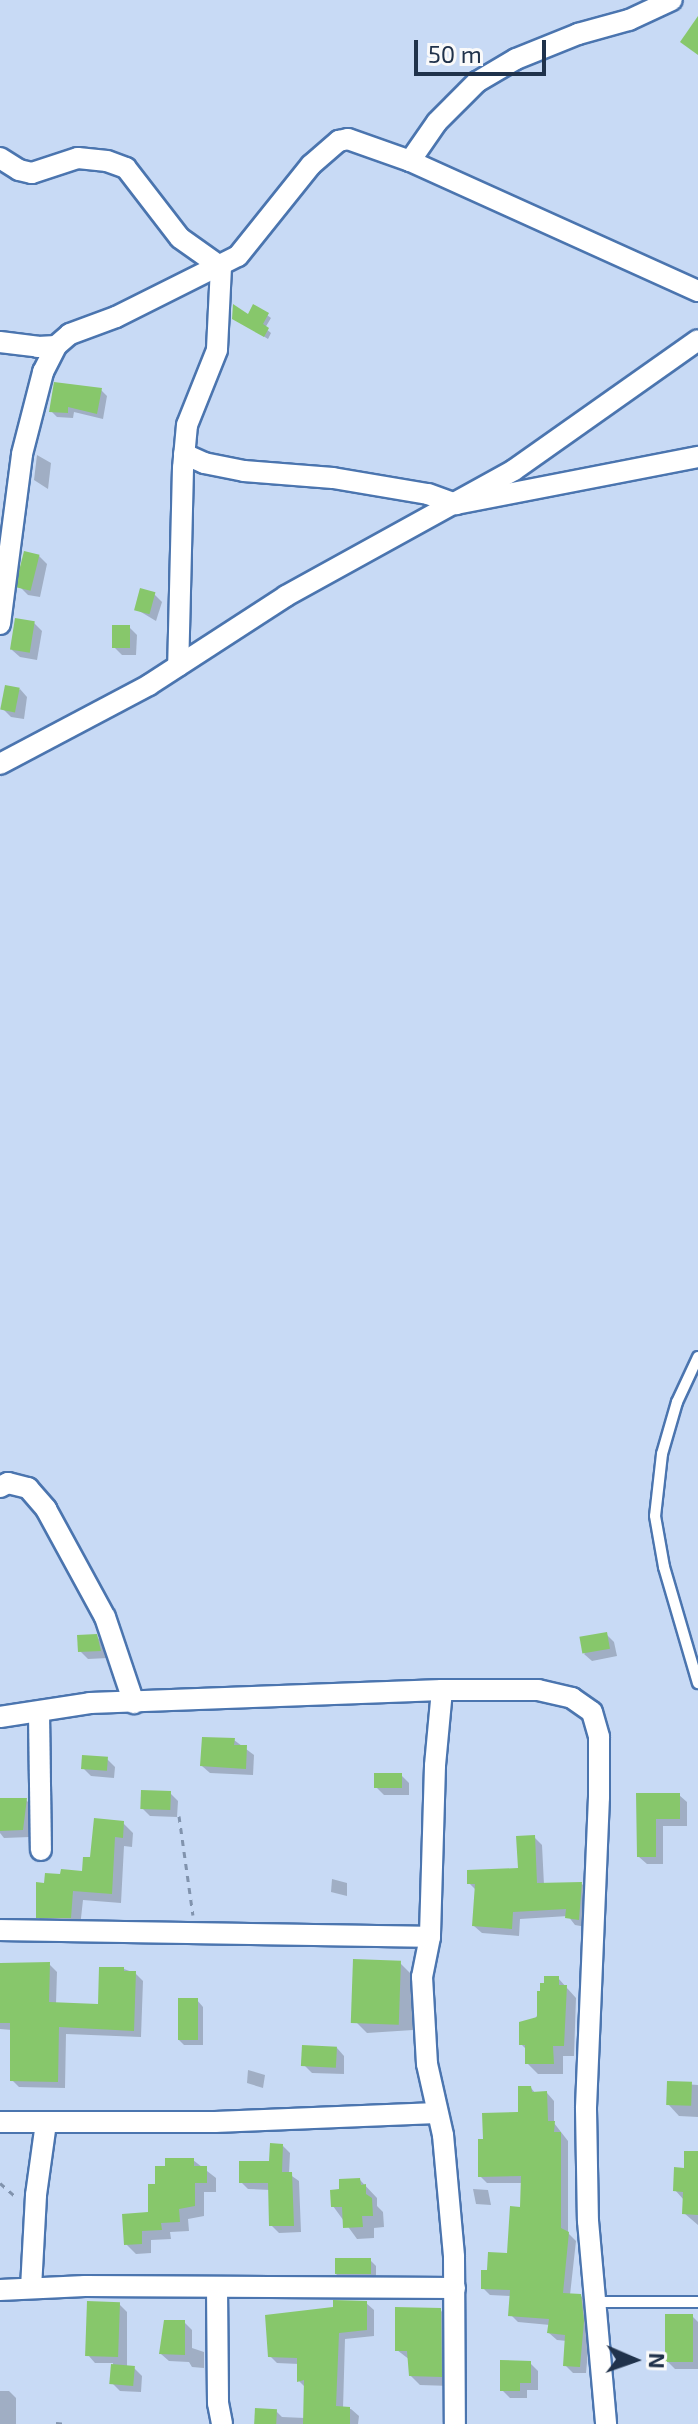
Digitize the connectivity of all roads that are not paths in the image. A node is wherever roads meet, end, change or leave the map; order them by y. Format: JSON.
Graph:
{"nodes":[{"id":1,"x":672,"y":0,"type":"edge"},
{"id":2,"x":628,"y":10,"type":"edge"},
{"id":3,"x":0,"y":158,"type":"edge"},
{"id":4,"x":410,"y":161,"type":"junction"},
{"id":5,"x":221,"y":267,"type":"junction"},
{"id":6,"x":698,"y":291,"type":"edge"},
{"id":7,"x":698,"y":340,"type":"edge"},
{"id":8,"x":0,"y":342,"type":"edge"},
{"id":9,"x":56,"y":346,"type":"junction"},
{"id":10,"x":184,"y":454,"type":"junction"},
{"id":11,"x":698,"y":457,"type":"edge"},
{"id":12,"x":456,"y":504,"type":"junction"},
{"id":13,"x":0,"y":624,"type":"edge"},
{"id":14,"x":178,"y":666,"type":"junction"},
{"id":15,"x":0,"y":764,"type":"edge"},
{"id":16,"x":698,"y":1357,"type":"edge"},
{"id":17,"x":0,"y":1487,"type":"edge"},
{"id":18,"x":698,"y":1683,"type":"edge"},
{"id":19,"x":442,"y":1690,"type":"junction"},
{"id":20,"x":134,"y":1703,"type":"junction"},
{"id":21,"x":39,"y":1713,"type":"junction"},
{"id":22,"x":0,"y":1717,"type":"edge"},
{"id":23,"x":41,"y":1850,"type":"dead end"},
{"id":24,"x":0,"y":1930,"type":"edge"},
{"id":25,"x":430,"y":1937,"type":"junction"},
{"id":26,"x":437,"y":2113,"type":"junction"},
{"id":27,"x":0,"y":2122,"type":"edge"},
{"id":28,"x":46,"y":2123,"type":"junction"},
{"id":29,"x":217,"y":2287,"type":"junction"},
{"id":30,"x":31,"y":2288,"type":"junction"},
{"id":31,"x":455,"y":2288,"type":"junction"},
{"id":32,"x":0,"y":2290,"type":"edge"},
{"id":33,"x":597,"y":2302,"type":"junction"},
{"id":34,"x":698,"y":2302,"type":"edge"},
{"id":35,"x":222,"y":2424,"type":"edge"},
{"id":36,"x":455,"y":2424,"type":"edge"},
{"id":37,"x":606,"y":2424,"type":"edge"}],
"edges":[{"from":1,"to":2,"type":"street"},
{"from":2,"to":4,"type":"street"},
{"from":3,"to":5,"type":"street"},
{"from":4,"to":5,"type":"street"},
{"from":4,"to":6,"type":"street"},
{"from":5,"to":9,"type":"street"},
{"from":5,"to":10,"type":"street"},
{"from":7,"to":12,"type":"street"},
{"from":8,"to":9,"type":"street"},
{"from":9,"to":13,"type":"street"},
{"from":10,"to":12,"type":"street"},
{"from":10,"to":14,"type":"street"},
{"from":11,"to":12,"type":"street"},
{"from":12,"to":14,"type":"street"},
{"from":14,"to":15,"type":"street"},
{"from":16,"to":18,"type":"lane"},
{"from":17,"to":20,"type":"street"},
{"from":19,"to":20,"type":"street"},
{"from":19,"to":25,"type":"street"},
{"from":19,"to":33,"type":"street"},
{"from":20,"to":21,"type":"street"},
{"from":21,"to":22,"type":"street"},
{"from":21,"to":23,"type":"street"},
{"from":24,"to":25,"type":"street"},
{"from":25,"to":26,"type":"street"},
{"from":26,"to":28,"type":"street"},
{"from":26,"to":31,"type":"street"},
{"from":27,"to":28,"type":"street"},
{"from":28,"to":30,"type":"street"},
{"from":29,"to":30,"type":"street"},
{"from":29,"to":31,"type":"street"},
{"from":29,"to":35,"type":"street"},
{"from":30,"to":32,"type":"street"},
{"from":31,"to":36,"type":"street"},
{"from":33,"to":34,"type":"lane"},
{"from":33,"to":37,"type":"street"}]}
